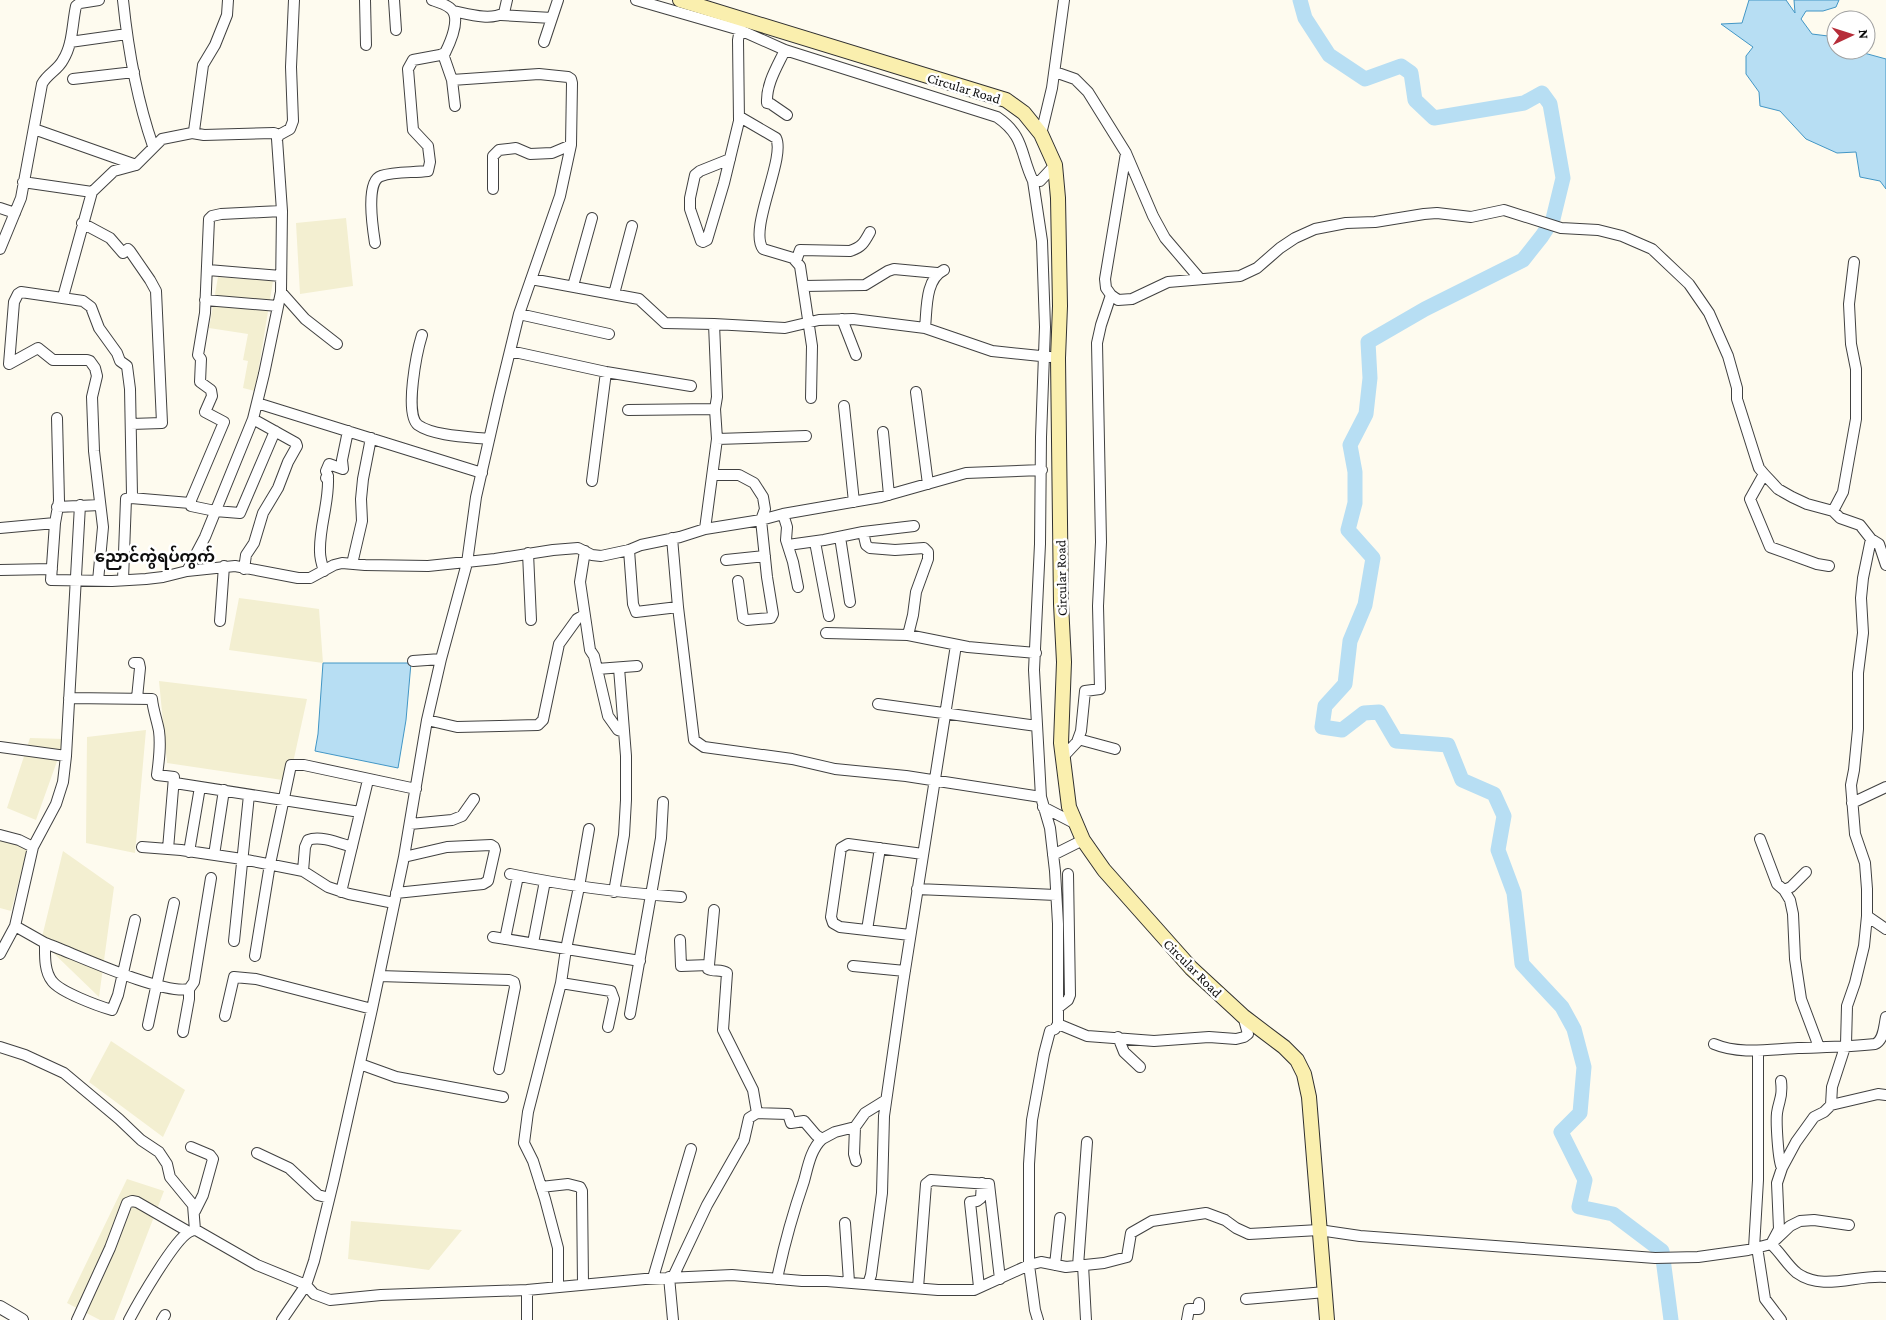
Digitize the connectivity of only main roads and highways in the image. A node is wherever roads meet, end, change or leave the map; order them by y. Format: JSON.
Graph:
{"nodes":[{"id":1,"x":680,"y":0,"type":"edge"},
{"id":2,"x":1327,"y":1320,"type":"edge"}],
"edges":[{"from":1,"to":2,"type":"main road","name":"Circular Road"}]}
